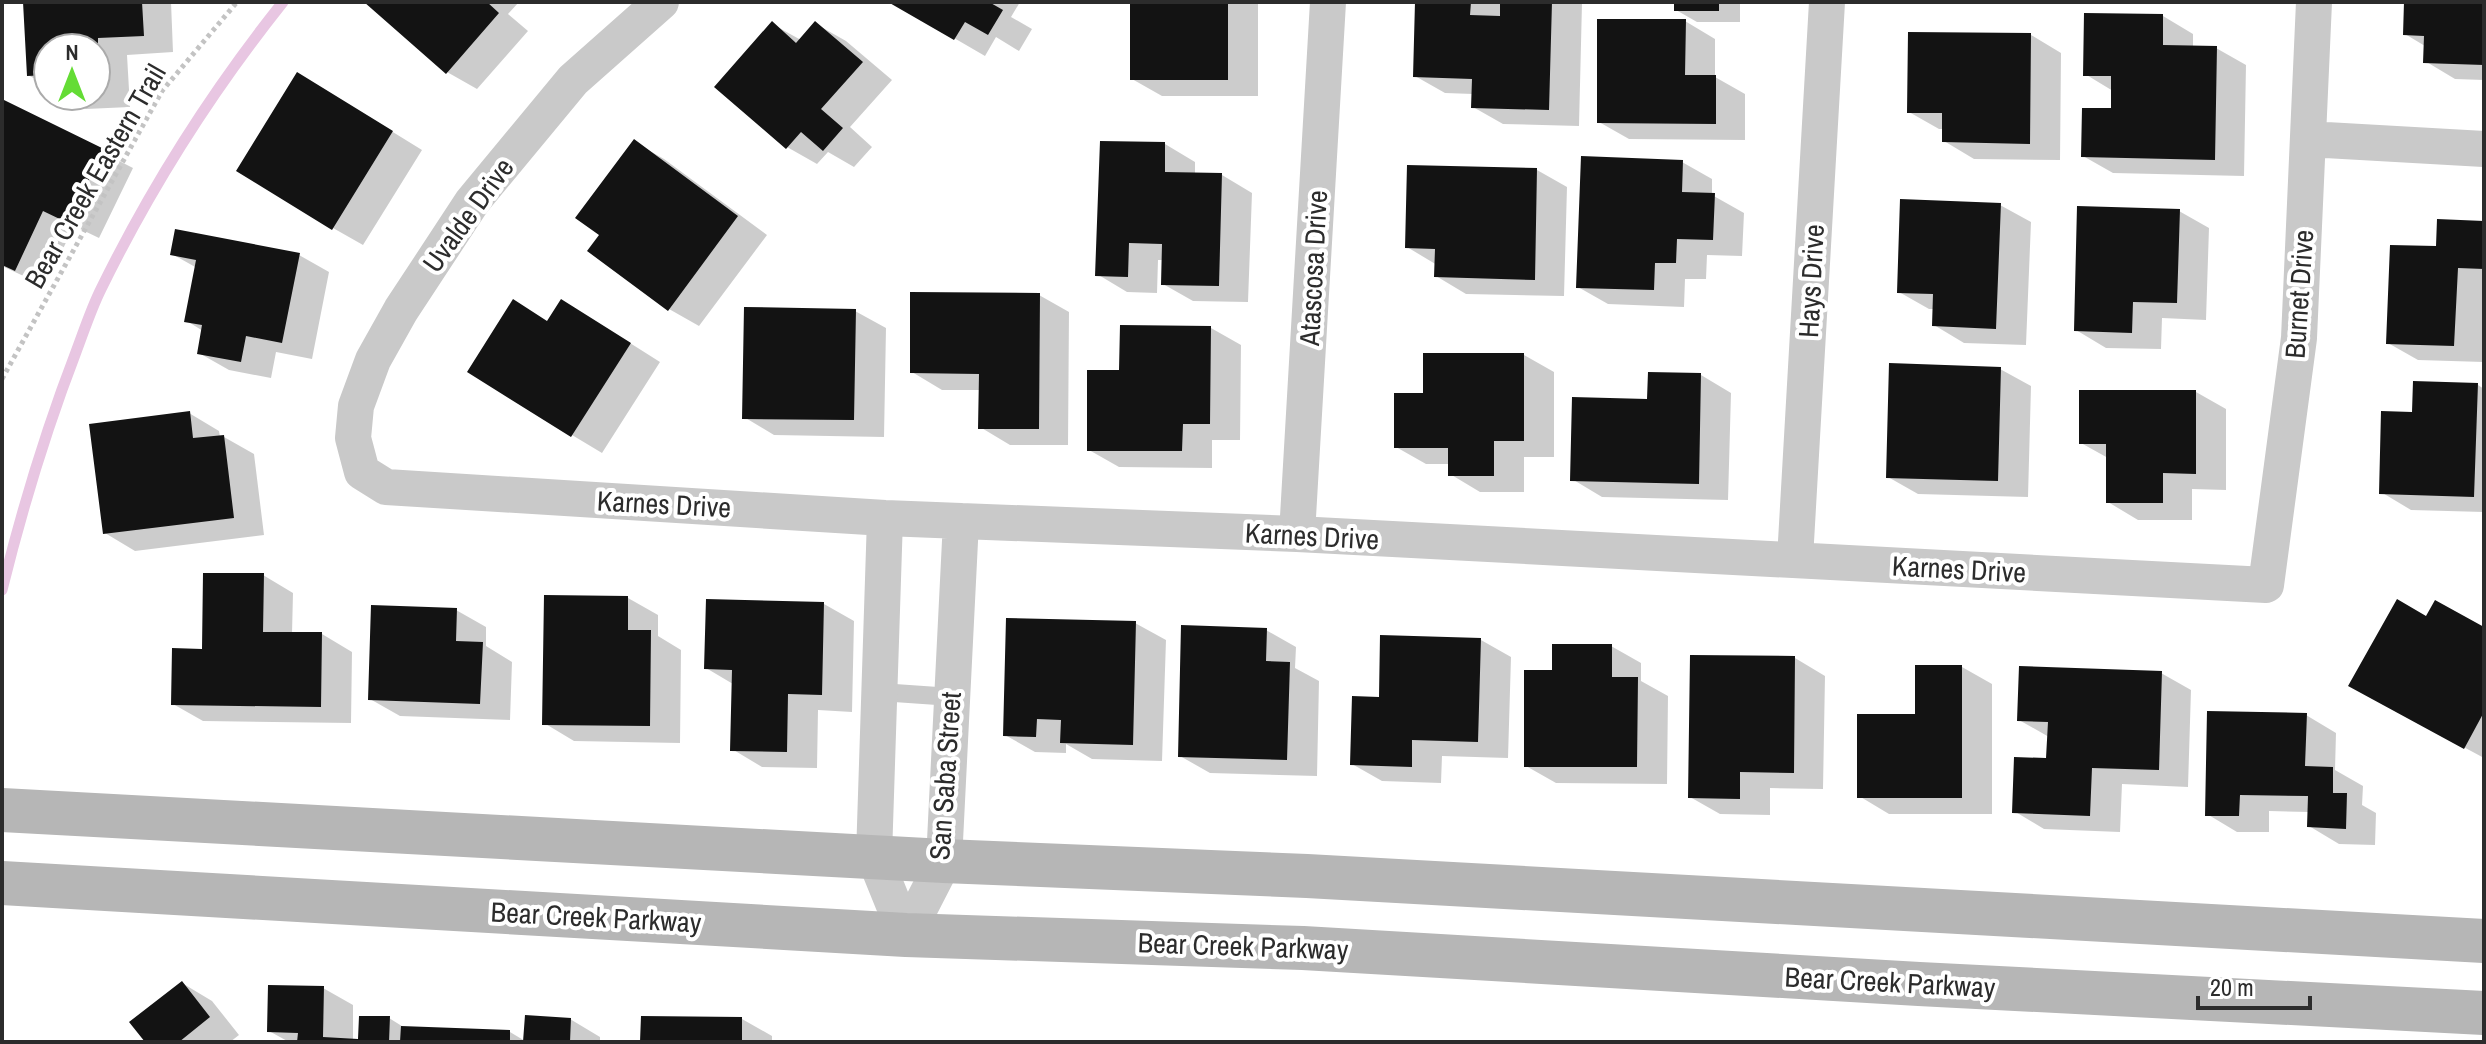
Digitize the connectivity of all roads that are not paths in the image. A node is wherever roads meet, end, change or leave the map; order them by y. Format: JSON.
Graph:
{"nodes":[{"id":1,"x":661,"y":2,"type":"edge"},
{"id":2,"x":1328,"y":2,"type":"edge"},
{"id":3,"x":1827,"y":2,"type":"edge"},
{"id":4,"x":2314,"y":2,"type":"edge"},
{"id":5,"x":2308,"y":139,"type":"junction"},
{"id":6,"x":2484,"y":149,"type":"edge"},
{"id":7,"x":362,"y":472,"type":"joint"},
{"id":8,"x":885,"y":518,"type":"junction"},
{"id":9,"x":961,"y":521,"type":"junction"},
{"id":10,"x":1297,"y":534,"type":"junction"},
{"id":11,"x":1795,"y":559,"type":"junction"},
{"id":12,"x":2266,"y":585,"type":"joint"},
{"id":13,"x":880,"y":692,"type":"junction"},
{"id":14,"x":952,"y":697,"type":"junction"},
{"id":15,"x":2,"y":810,"type":"edge"},
{"id":16,"x":874,"y":856,"type":"junction"},
{"id":17,"x":944,"y":861,"type":"junction"},
{"id":18,"x":2,"y":883,"type":"edge"},
{"id":19,"x":906,"y":935,"type":"junction"},
{"id":20,"x":2484,"y":941,"type":"edge"},
{"id":21,"x":2484,"y":1013,"type":"edge"}],
"edges":[{"from":1,"to":7,"type":"street","name":"Uvalde Drive"},
{"from":2,"to":10,"type":"street","name":"Atascosa Drive"},
{"from":3,"to":11,"type":"street","name":"Hays Drive"},
{"from":4,"to":5,"type":"street","name":"Burnet Drive"},
{"from":5,"to":6,"type":"street"},
{"from":5,"to":12,"type":"street","name":"Burnet Drive"},
{"from":7,"to":8,"type":"street","name":"Karnes Drive"},
{"from":8,"to":9,"type":"street","name":"Karnes Drive"},
{"from":8,"to":13,"type":"street"},
{"from":9,"to":10,"type":"street","name":"Karnes Drive"},
{"from":9,"to":14,"type":"street","name":"San Saba Street"},
{"from":10,"to":11,"type":"street","name":"Karnes Drive"},
{"from":11,"to":12,"type":"street","name":"Karnes Drive"},
{"from":13,"to":14,"type":"lane"},
{"from":13,"to":16,"type":"street"},
{"from":14,"to":17,"type":"street","name":"San Saba Street"},
{"from":15,"to":16,"type":"main road"},
{"from":16,"to":17,"type":"main road"},
{"from":16,"to":19,"type":"street"},
{"from":17,"to":19,"type":"street","name":"San Saba Street"},
{"from":17,"to":20,"type":"main road"},
{"from":18,"to":19,"type":"main road","name":"Bear Creek Parkway"},
{"from":19,"to":21,"type":"main road","name":"Bear Creek Parkway"}]}
